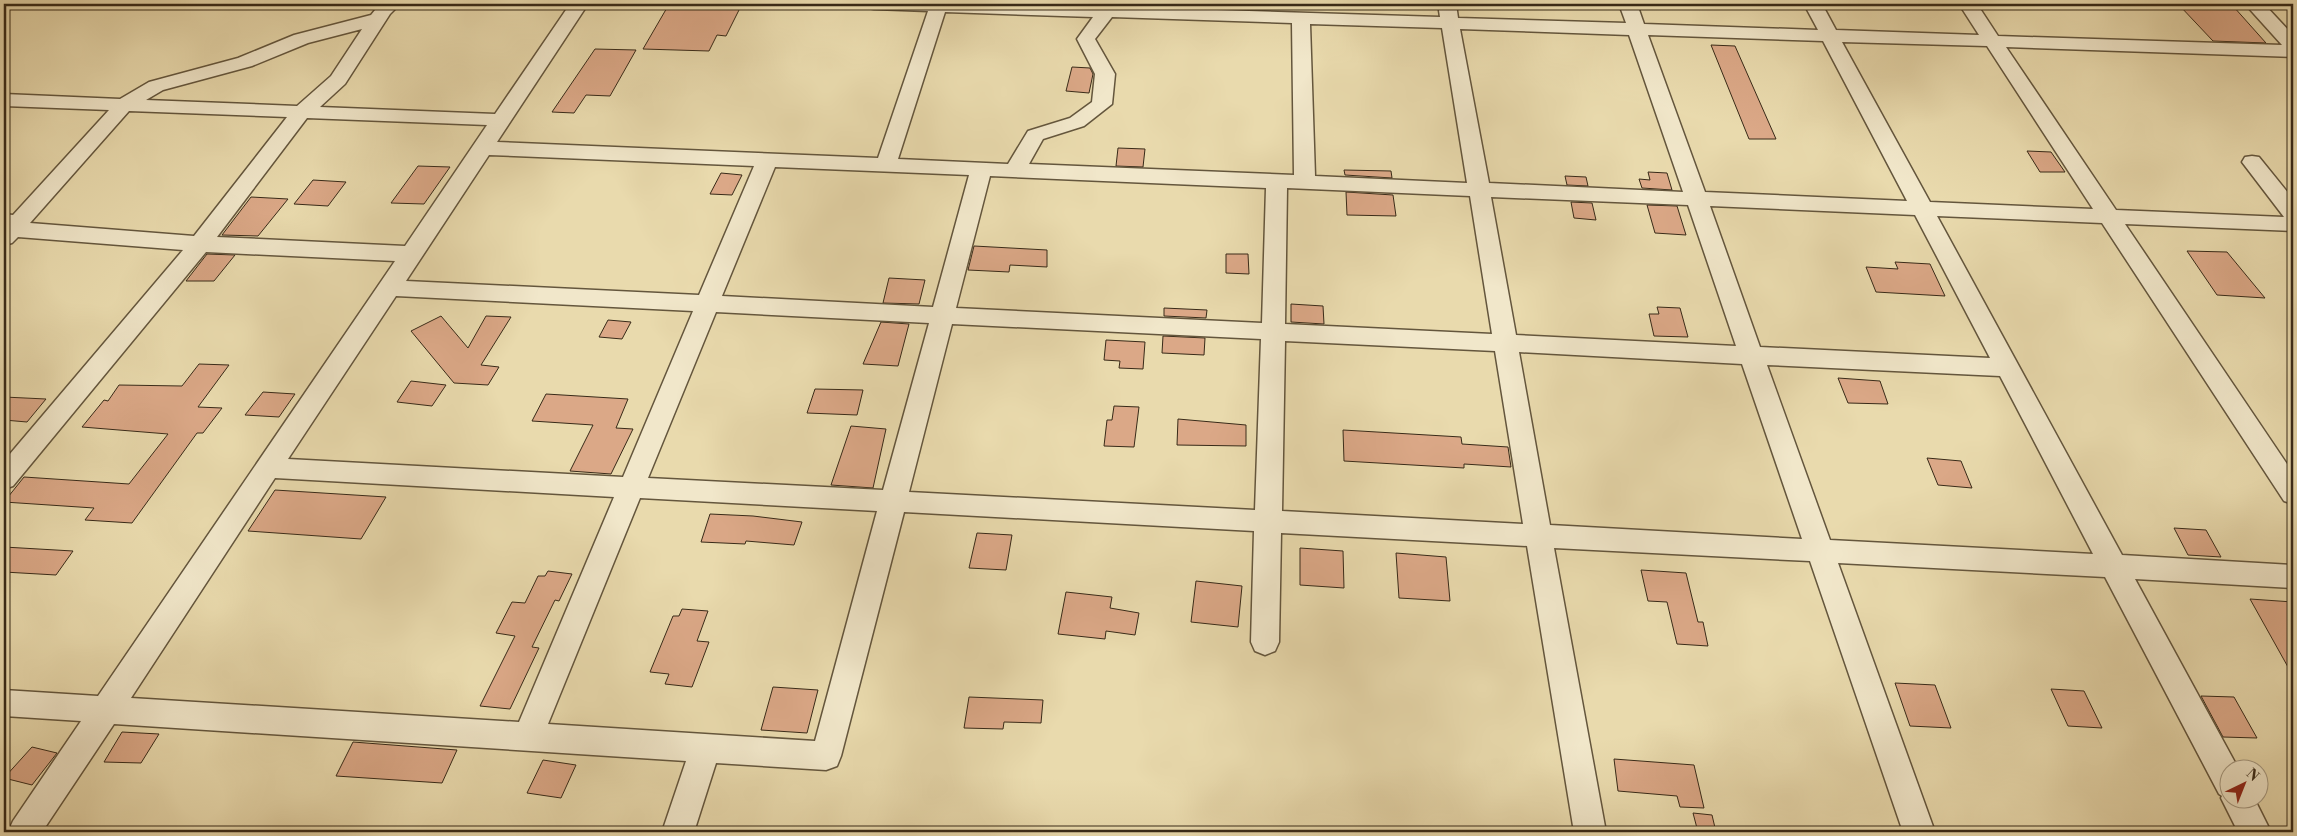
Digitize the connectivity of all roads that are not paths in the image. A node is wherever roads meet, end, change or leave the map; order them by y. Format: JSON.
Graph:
{"nodes":[{"id":1,"x":391,"y":4,"type":"edge"},
{"id":2,"x":579,"y":4,"type":"edge"},
{"id":3,"x":874,"y":4,"type":"edge"},
{"id":4,"x":1628,"y":4,"type":"edge"},
{"id":5,"x":1812,"y":4,"type":"edge"},
{"id":6,"x":1968,"y":4,"type":"edge"},
{"id":7,"x":2254,"y":4,"type":"edge"},
{"id":8,"x":938,"y":5,"type":"edge"},
{"id":9,"x":1111,"y":8,"type":"edge"},
{"id":10,"x":1449,"y":13,"type":"edge"},
{"id":11,"x":1301,"y":18,"type":"junction"},
{"id":12,"x":377,"y":19,"type":"junction"},
{"id":13,"x":1637,"y":29,"type":"junction"},
{"id":14,"x":1830,"y":36,"type":"junction"},
{"id":15,"x":1992,"y":41,"type":"junction"},
{"id":16,"x":2293,"y":46,"type":"edge"},
{"id":17,"x":2293,"y":51,"type":"edge"},
{"id":18,"x":4,"y":100,"type":"edge"},
{"id":19,"x":125,"y":104,"type":"junction"},
{"id":20,"x":301,"y":113,"type":"junction"},
{"id":21,"x":501,"y":120,"type":"junction"},
{"id":22,"x":482,"y":148,"type":"junction"},
{"id":23,"x":767,"y":160,"type":"junction"},
{"id":24,"x":2252,"y":162,"type":"dead end"},
{"id":25,"x":886,"y":165,"type":"junction"},
{"id":26,"x":981,"y":169,"type":"junction"},
{"id":27,"x":1015,"y":170,"type":"junction"},
{"id":28,"x":1277,"y":182,"type":"junction"},
{"id":29,"x":1305,"y":183,"type":"junction"},
{"id":30,"x":1479,"y":190,"type":"junction"},
{"id":31,"x":1697,"y":199,"type":"junction"},
{"id":32,"x":1922,"y":209,"type":"junction"},
{"id":33,"x":2293,"y":213,"type":"edge"},
{"id":34,"x":2109,"y":216,"type":"junction"},
{"id":35,"x":2293,"y":224,"type":"edge"},
{"id":36,"x":7,"y":228,"type":"edge"},
{"id":37,"x":200,"y":244,"type":"junction"},
{"id":38,"x":411,"y":254,"type":"junction"},
{"id":39,"x":389,"y":288,"type":"junction"},
{"id":40,"x":708,"y":304,"type":"junction"},
{"id":41,"x":942,"y":315,"type":"junction"},
{"id":42,"x":1273,"y":332,"type":"junction"},
{"id":43,"x":1506,"y":344,"type":"junction"},
{"id":44,"x":1752,"y":356,"type":"junction"},
{"id":45,"x":2007,"y":368,"type":"junction"},
{"id":46,"x":268,"y":468,"type":"junction"},
{"id":47,"x":4,"y":479,"type":"edge"},
{"id":48,"x":632,"y":488,"type":"junction"},
{"id":49,"x":2293,"y":494,"type":"edge"},
{"id":50,"x":893,"y":502,"type":"junction"},
{"id":51,"x":1268,"y":522,"type":"junction"},
{"id":52,"x":1539,"y":536,"type":"junction"},
{"id":53,"x":1820,"y":551,"type":"junction"},
{"id":54,"x":2114,"y":567,"type":"junction"},
{"id":55,"x":2293,"y":576,"type":"edge"},
{"id":56,"x":1265,"y":642,"type":"dead end"},
{"id":57,"x":4,"y":703,"type":"edge"},
{"id":58,"x":106,"y":710,"type":"junction"},
{"id":59,"x":528,"y":737,"type":"junction"},
{"id":60,"x":706,"y":748,"type":"junction"},
{"id":61,"x":2220,"y":765,"type":"edge"},
{"id":62,"x":2242,"y":808,"type":"edge"},
{"id":63,"x":24,"y":832,"type":"edge"},
{"id":64,"x":678,"y":832,"type":"edge"},
{"id":65,"x":1590,"y":832,"type":"edge"},
{"id":66,"x":1919,"y":832,"type":"edge"},
{"id":67,"x":2255,"y":832,"type":"edge"}],
"edges":[{"from":1,"to":12,"type":"street"},
{"from":2,"to":21,"type":"street"},
{"from":3,"to":8,"type":"street"},
{"from":4,"to":13,"type":"street"},
{"from":5,"to":14,"type":"street"},
{"from":6,"to":15,"type":"street"},
{"from":7,"to":16,"type":"street"},
{"from":8,"to":9,"type":"street"},
{"from":8,"to":25,"type":"street"},
{"from":9,"to":11,"type":"street"},
{"from":9,"to":27,"type":"street"},
{"from":10,"to":11,"type":"street"},
{"from":10,"to":13,"type":"street"},
{"from":10,"to":30,"type":"street"},
{"from":11,"to":29,"type":"street"},
{"from":12,"to":19,"type":"street"},
{"from":12,"to":20,"type":"street"},
{"from":13,"to":14,"type":"street"},
{"from":13,"to":31,"type":"street"},
{"from":14,"to":15,"type":"street"},
{"from":14,"to":32,"type":"street"},
{"from":15,"to":17,"type":"street"},
{"from":15,"to":34,"type":"street"},
{"from":18,"to":19,"type":"street"},
{"from":19,"to":20,"type":"street"},
{"from":19,"to":36,"type":"street"},
{"from":20,"to":21,"type":"street"},
{"from":20,"to":37,"type":"street"},
{"from":21,"to":22,"type":"street"},
{"from":22,"to":23,"type":"street"},
{"from":22,"to":38,"type":"street"},
{"from":23,"to":25,"type":"street"},
{"from":23,"to":40,"type":"street"},
{"from":24,"to":33,"type":"street"},
{"from":25,"to":26,"type":"street"},
{"from":26,"to":27,"type":"street"},
{"from":26,"to":41,"type":"street"},
{"from":27,"to":28,"type":"street"},
{"from":28,"to":29,"type":"street"},
{"from":28,"to":42,"type":"street"},
{"from":29,"to":30,"type":"street"},
{"from":30,"to":31,"type":"street"},
{"from":30,"to":43,"type":"street"},
{"from":31,"to":32,"type":"street"},
{"from":31,"to":44,"type":"street"},
{"from":32,"to":34,"type":"street"},
{"from":32,"to":45,"type":"street"},
{"from":34,"to":35,"type":"street"},
{"from":34,"to":49,"type":"street"},
{"from":36,"to":37,"type":"street"},
{"from":37,"to":38,"type":"street"},
{"from":37,"to":47,"type":"street"},
{"from":38,"to":39,"type":"street"},
{"from":39,"to":40,"type":"street"},
{"from":39,"to":46,"type":"street"},
{"from":40,"to":41,"type":"street"},
{"from":40,"to":48,"type":"street"},
{"from":41,"to":42,"type":"street"},
{"from":41,"to":50,"type":"street"},
{"from":42,"to":43,"type":"street"},
{"from":42,"to":51,"type":"street"},
{"from":43,"to":44,"type":"street"},
{"from":43,"to":52,"type":"street"},
{"from":44,"to":45,"type":"street"},
{"from":44,"to":53,"type":"street"},
{"from":45,"to":54,"type":"street"},
{"from":46,"to":48,"type":"street"},
{"from":46,"to":58,"type":"street"},
{"from":48,"to":50,"type":"street"},
{"from":48,"to":59,"type":"street"},
{"from":50,"to":51,"type":"street"},
{"from":50,"to":60,"type":"street"},
{"from":51,"to":52,"type":"street"},
{"from":51,"to":56,"type":"street"},
{"from":52,"to":53,"type":"street"},
{"from":52,"to":65,"type":"street"},
{"from":53,"to":54,"type":"street"},
{"from":53,"to":66,"type":"street"},
{"from":54,"to":55,"type":"street"},
{"from":54,"to":61,"type":"street"},
{"from":57,"to":58,"type":"street"},
{"from":58,"to":59,"type":"street"},
{"from":58,"to":63,"type":"street"},
{"from":59,"to":60,"type":"street"},
{"from":60,"to":64,"type":"street"},
{"from":62,"to":67,"type":"street"}]}
